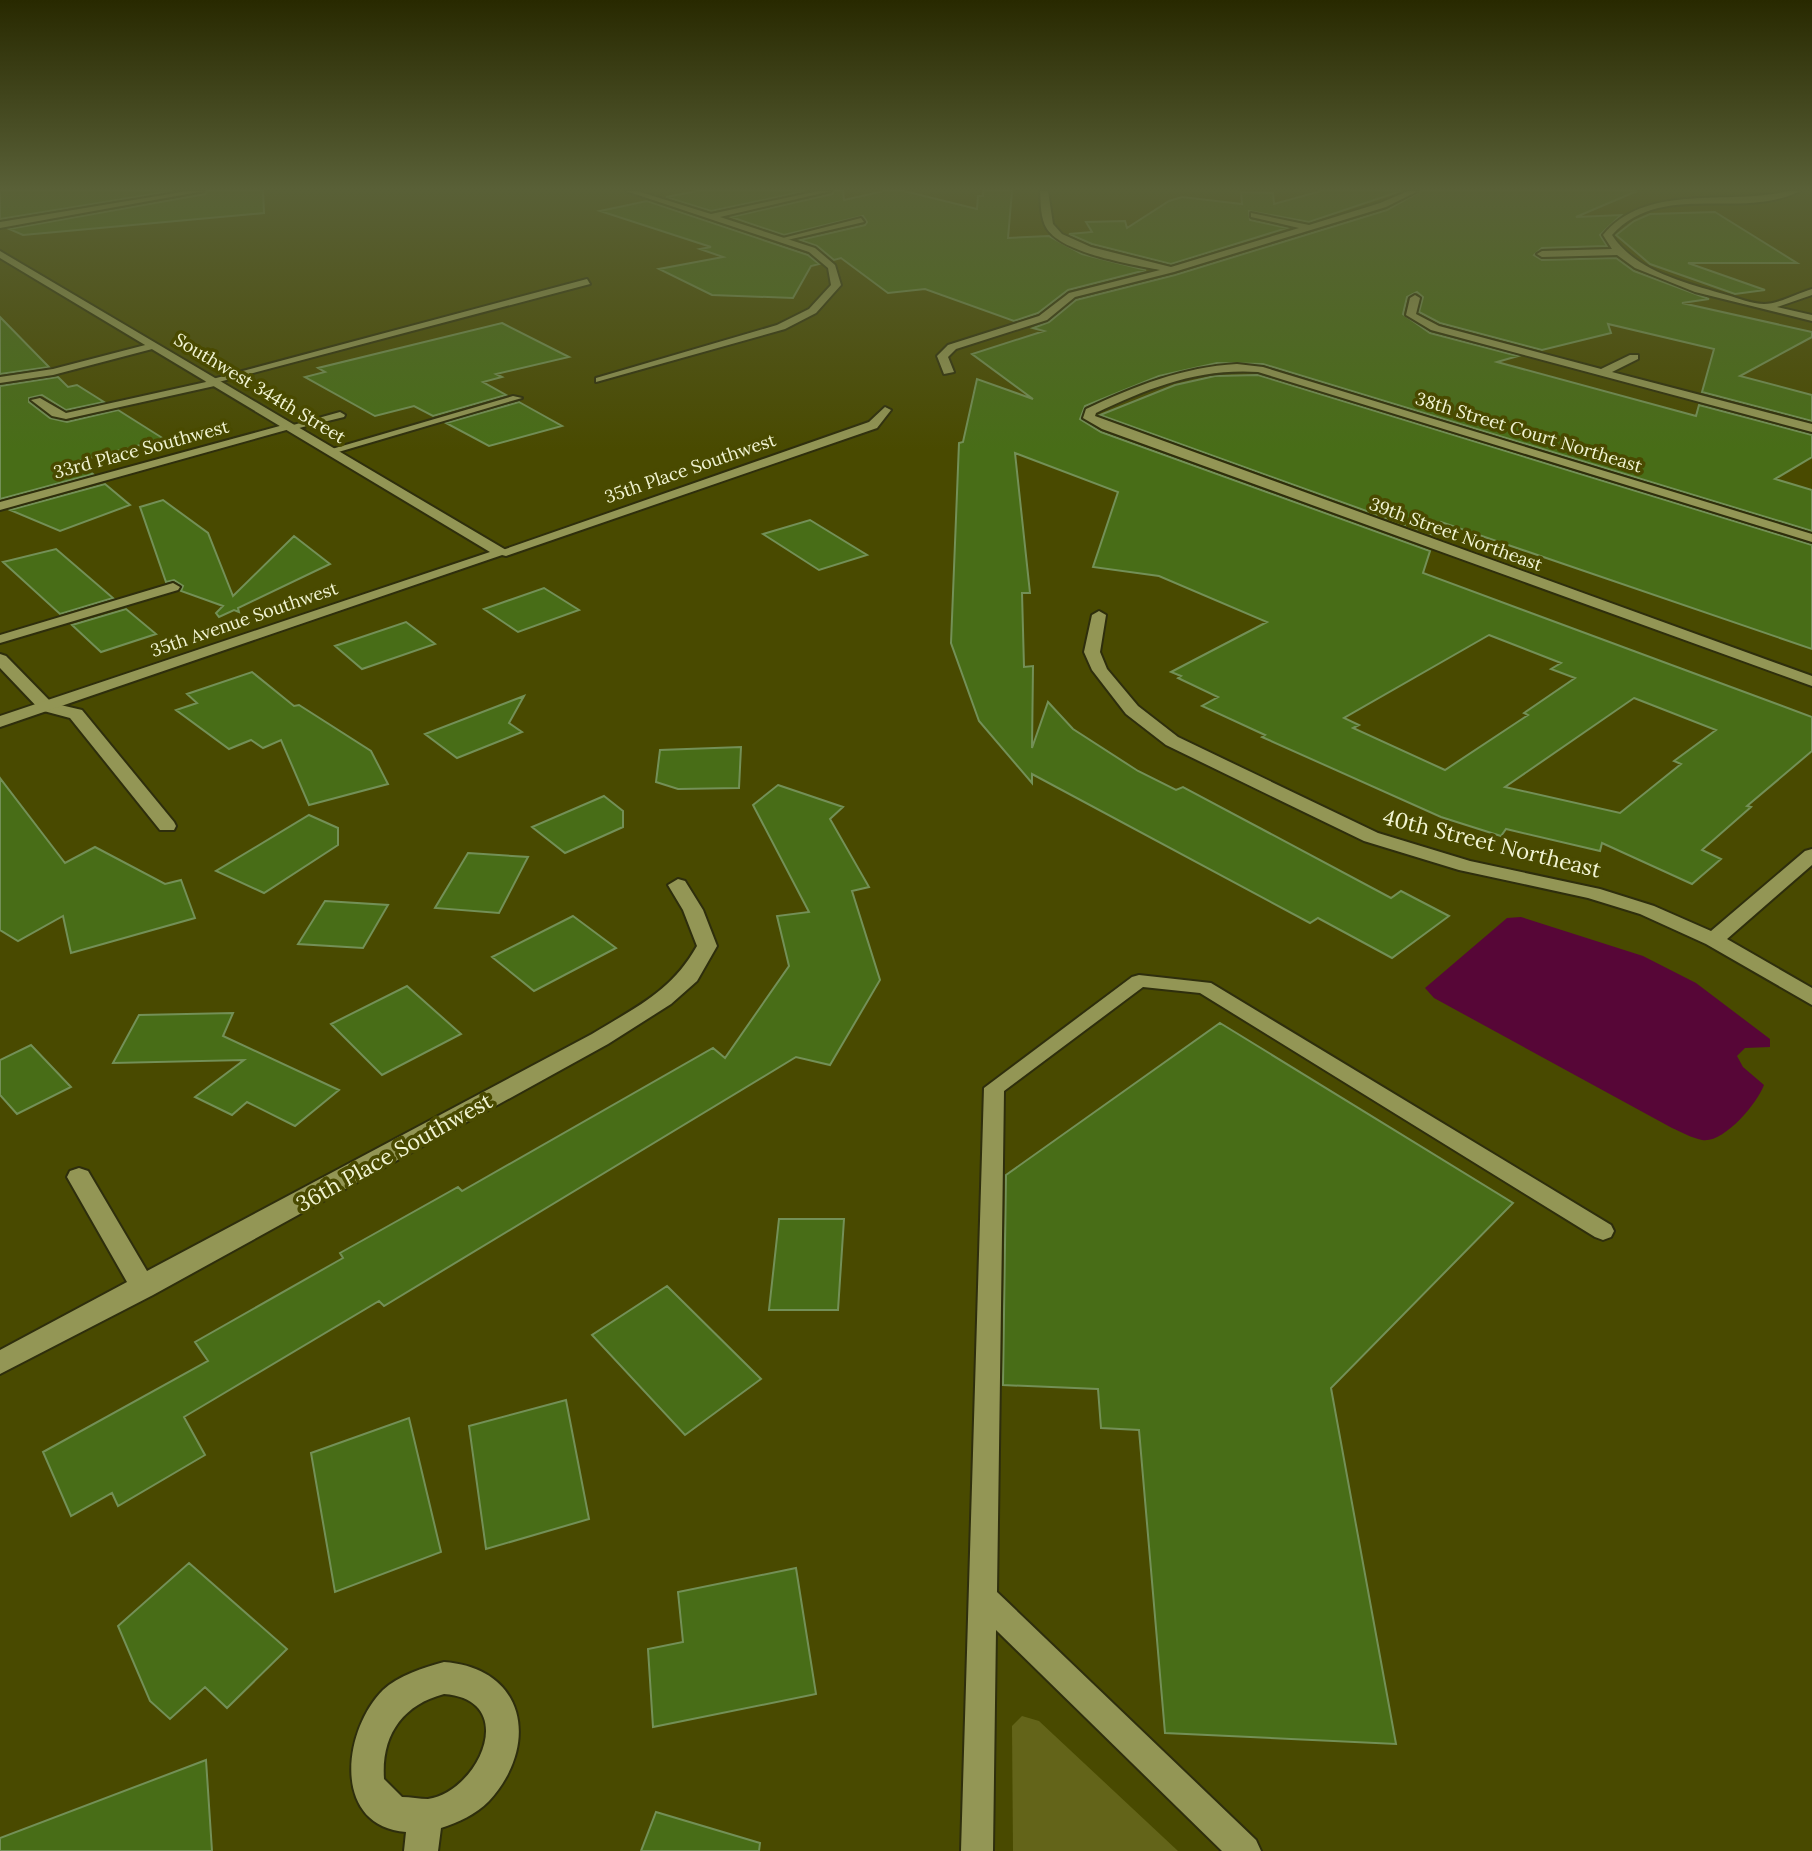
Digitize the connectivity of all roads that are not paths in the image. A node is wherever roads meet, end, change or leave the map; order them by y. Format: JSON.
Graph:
{"nodes":[{"id":1,"x":39,"y":277,"type":"edge"},
{"id":2,"x":834,"y":277,"type":"edge"},
{"id":3,"x":1142,"y":277,"type":"edge"},
{"id":4,"x":1668,"y":277,"type":"edge"},
{"id":5,"x":587,"y":282,"type":"dead end"},
{"id":6,"x":1812,"y":292,"type":"edge"},
{"id":7,"x":1415,"y":298,"type":"dead end"},
{"id":8,"x":1766,"y":307,"type":"junction"},
{"id":9,"x":1812,"y":318,"type":"edge"},
{"id":10,"x":153,"y":346,"type":"junction"},
{"id":11,"x":1634,"y":357,"type":"dead end"},
{"id":12,"x":1234,"y":365,"type":"joint"},
{"id":13,"x":948,"y":372,"type":"dead end"},
{"id":14,"x":1603,"y":372,"type":"junction"},
{"id":15,"x":0,"y":380,"type":"edge"},
{"id":16,"x":600,"y":380,"type":"dead end"},
{"id":17,"x":213,"y":382,"type":"junction"},
{"id":18,"x":517,"y":398,"type":"dead end"},
{"id":19,"x":36,"y":400,"type":"dead end"},
{"id":20,"x":885,"y":410,"type":"dead end"},
{"id":21,"x":340,"y":415,"type":"dead end"},
{"id":22,"x":291,"y":427,"type":"junction"},
{"id":23,"x":1812,"y":428,"type":"edge"},
{"id":24,"x":331,"y":451,"type":"junction"},
{"id":25,"x":0,"y":506,"type":"edge"},
{"id":26,"x":1812,"y":538,"type":"edge"},
{"id":27,"x":501,"y":553,"type":"junction"},
{"id":28,"x":173,"y":587,"type":"dead end"},
{"id":29,"x":1099,"y":615,"type":"dead end"},
{"id":30,"x":0,"y":639,"type":"edge"},
{"id":31,"x":0,"y":659,"type":"edge"},
{"id":32,"x":1812,"y":681,"type":"edge"},
{"id":33,"x":46,"y":707,"type":"junction"},
{"id":34,"x":0,"y":722,"type":"edge"},
{"id":35,"x":167,"y":826,"type":"dead end"},
{"id":36,"x":1812,"y":855,"type":"edge"},
{"id":37,"x":678,"y":885,"type":"dead end"},
{"id":38,"x":1713,"y":940,"type":"junction"},
{"id":39,"x":1812,"y":998,"type":"edge"},
{"id":40,"x":79,"y":1177,"type":"dead end"},
{"id":41,"x":1603,"y":1231,"type":"dead end"},
{"id":42,"x":144,"y":1288,"type":"junction"},
{"id":43,"x":0,"y":1363,"type":"edge"},
{"id":44,"x":983,"y":1598,"type":"junction"},
{"id":45,"x":425,"y":1816,"type":"junction"},
{"id":46,"x":421,"y":1851,"type":"edge"},
{"id":47,"x":977,"y":1851,"type":"edge"},
{"id":48,"x":1245,"y":1851,"type":"edge"}],
"edges":[{"from":1,"to":10,"type":"street","name":"Southwest 344th Street"},
{"from":2,"to":16,"type":"street"},
{"from":3,"to":13,"type":"street"},
{"from":4,"to":8,"type":"street"},
{"from":5,"to":17,"type":"street"},
{"from":6,"to":8,"type":"street"},
{"from":7,"to":14,"type":"street"},
{"from":8,"to":9,"type":"street"},
{"from":10,"to":15,"type":"lane"},
{"from":10,"to":17,"type":"street","name":"Southwest 344th Street"},
{"from":11,"to":14,"type":"street"},
{"from":12,"to":26,"type":"street","name":"38th Street Court Northeast"},
{"from":12,"to":32,"type":"street","name":"39th Street Northeast"},
{"from":14,"to":23,"type":"street"},
{"from":17,"to":19,"type":"lane"},
{"from":17,"to":22,"type":"street","name":"Southwest 344th Street"},
{"from":18,"to":24,"type":"lane"},
{"from":20,"to":27,"type":"street","name":"35th Place Southwest"},
{"from":21,"to":22,"type":"lane"},
{"from":22,"to":24,"type":"street","name":"Southwest 344th Street"},
{"from":22,"to":25,"type":"street","name":"33rd Place Southwest"},
{"from":24,"to":27,"type":"street","name":"Southwest 344th Street"},
{"from":27,"to":33,"type":"street","name":"35th Avenue Southwest"},
{"from":28,"to":30,"type":"lane"},
{"from":29,"to":38,"type":"street","name":"40th Street Northeast"},
{"from":31,"to":33,"type":"street"},
{"from":33,"to":34,"type":"street","name":"35th Avenue Southwest"},
{"from":33,"to":35,"type":"street"},
{"from":36,"to":38,"type":"street"},
{"from":37,"to":42,"type":"street","name":"36th Place Southwest"},
{"from":38,"to":39,"type":"street","name":"40th Street Northeast"},
{"from":40,"to":42,"type":"street"},
{"from":41,"to":44,"type":"lane"},
{"from":42,"to":43,"type":"street","name":"36th Place Southwest"},
{"from":44,"to":47,"type":"lane"},
{"from":44,"to":48,"type":"lane"},
{"from":45,"to":45,"type":"street"},
{"from":45,"to":46,"type":"street"}]}
